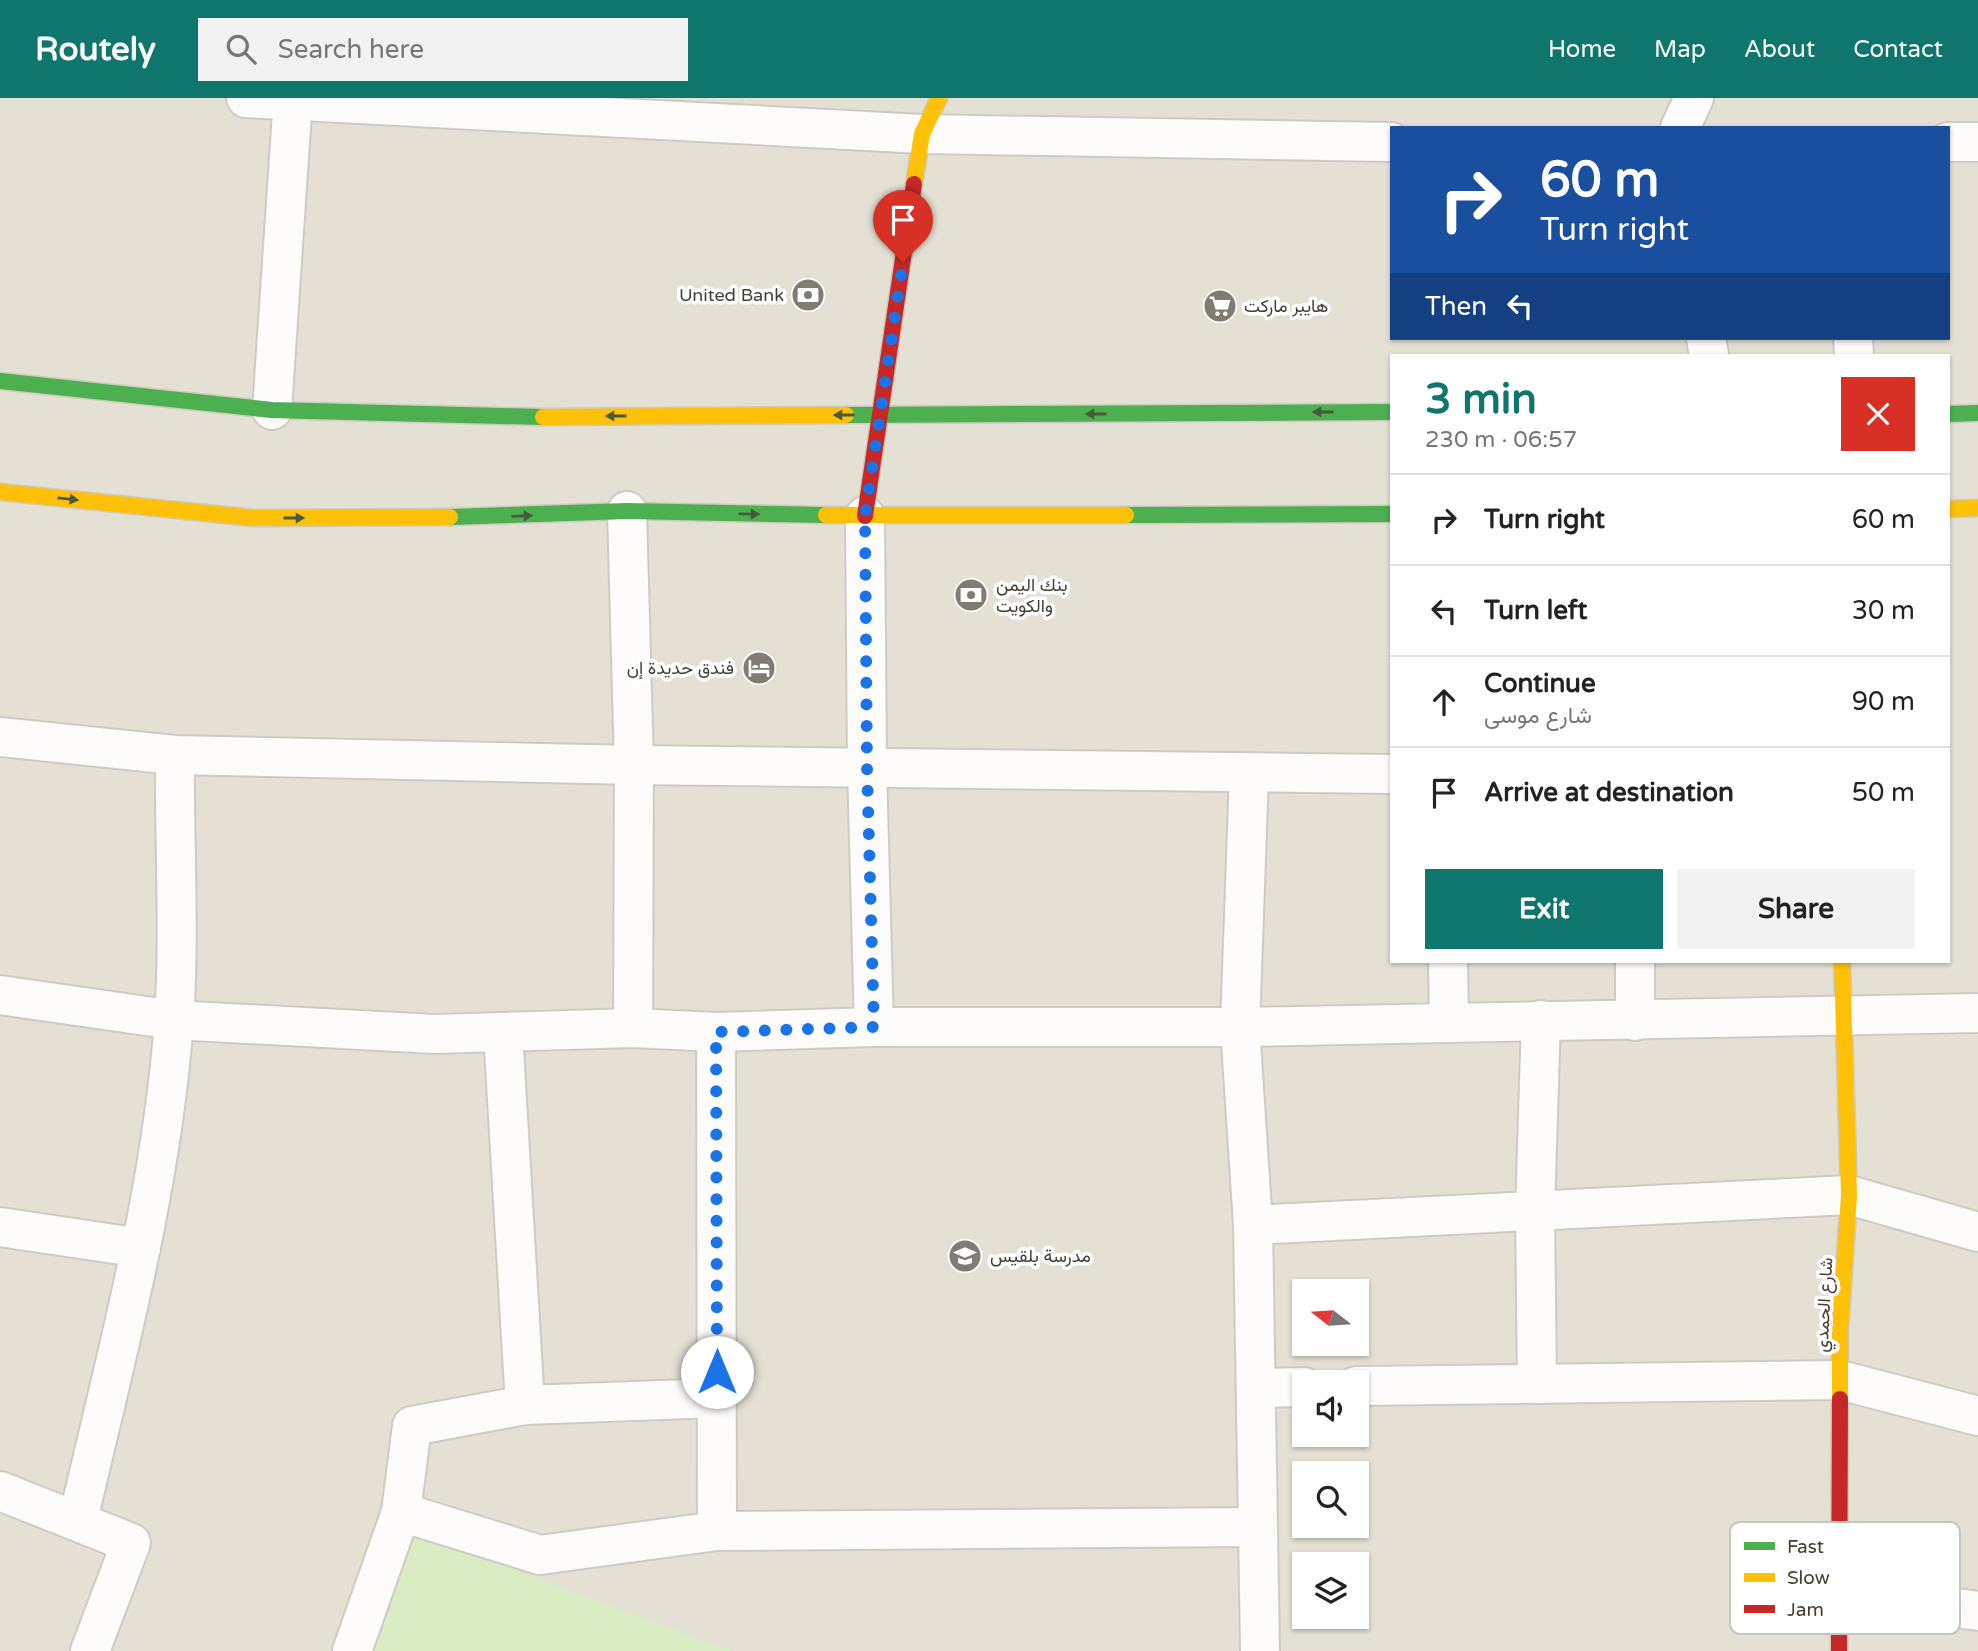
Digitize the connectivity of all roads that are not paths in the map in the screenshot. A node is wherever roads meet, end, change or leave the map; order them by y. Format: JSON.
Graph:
{"nodes":[{"id":1,"x":246,"y":98,"type":"edge"},
{"id":2,"x":939,"y":98,"type":"edge"},
{"id":3,"x":1694,"y":98,"type":"edge"},
{"id":4,"x":292,"y":99,"type":"edge"},
{"id":5,"x":1681,"y":126,"type":"edge"},
{"id":6,"x":922,"y":134,"type":"junction"},
{"id":7,"x":1390,"y":142,"type":"edge"},
{"id":8,"x":1950,"y":142,"type":"edge"},
{"id":9,"x":1978,"y":142,"type":"edge"},
{"id":10,"x":0,"y":381,"type":"edge"},
{"id":11,"x":272,"y":410,"type":"junction"},
{"id":12,"x":1390,"y":412,"type":"edge"},
{"id":13,"x":1978,"y":413,"type":"edge"},
{"id":14,"x":1950,"y":414,"type":"edge"},
{"id":15,"x":880,"y":415,"type":"junction"},
{"id":16,"x":0,"y":492,"type":"edge"},
{"id":17,"x":1978,"y":508,"type":"edge"},
{"id":18,"x":1950,"y":509,"type":"edge"},
{"id":19,"x":627,"y":511,"type":"junction"},
{"id":20,"x":1390,"y":514,"type":"edge"},
{"id":21,"x":865,"y":516,"type":"junction"},
{"id":22,"x":0,"y":737,"type":"edge"},
{"id":23,"x":175,"y":755,"type":"junction"},
{"id":24,"x":634,"y":765,"type":"junction"},
{"id":25,"x":867,"y":767,"type":"junction"},
{"id":26,"x":1249,"y":773,"type":"junction"},
{"id":27,"x":1390,"y":774,"type":"edge"},
{"id":28,"x":1448,"y":963,"type":"edge"},
{"id":29,"x":1635,"y":963,"type":"edge"},
{"id":30,"x":1842,"y":963,"type":"edge"},
{"id":31,"x":0,"y":995,"type":"edge"},
{"id":32,"x":1978,"y":1013,"type":"edge"},
{"id":33,"x":1844,"y":1017,"type":"junction"},
{"id":34,"x":174,"y":1020,"type":"junction"},
{"id":35,"x":1541,"y":1020,"type":"junction"},
{"id":36,"x":1449,"y":1021,"type":"junction"},
{"id":37,"x":1634,"y":1021,"type":"junction"},
{"id":38,"x":874,"y":1027,"type":"junction"},
{"id":39,"x":1240,"y":1027,"type":"junction"},
{"id":40,"x":633,"y":1028,"type":"junction"},
{"id":41,"x":503,"y":1032,"type":"junction"},
{"id":42,"x":716,"y":1032,"type":"junction"},
{"id":43,"x":1849,"y":1195,"type":"junction"},
{"id":44,"x":1535,"y":1211,"type":"junction"},
{"id":45,"x":1253,"y":1226,"type":"junction"},
{"id":46,"x":0,"y":1227,"type":"edge"},
{"id":47,"x":1978,"y":1232,"type":"edge"},
{"id":48,"x":141,"y":1248,"type":"junction"},
{"id":49,"x":1840,"y":1380,"type":"junction"},
{"id":50,"x":1537,"y":1384,"type":"junction"},
{"id":51,"x":1292,"y":1387,"type":"edge"},
{"id":52,"x":1369,"y":1387,"type":"edge"},
{"id":53,"x":1256,"y":1388,"type":"junction"},
{"id":54,"x":718,"y":1398,"type":"junction"},
{"id":55,"x":526,"y":1405,"type":"junction"},
{"id":56,"x":1978,"y":1416,"type":"edge"},
{"id":57,"x":0,"y":1491,"type":"edge"},
{"id":58,"x":401,"y":1512,"type":"junction"},
{"id":59,"x":78,"y":1520,"type":"junction"},
{"id":60,"x":1839,"y":1522,"type":"edge"},
{"id":61,"x":1258,"y":1527,"type":"junction"},
{"id":62,"x":717,"y":1531,"type":"junction"},
{"id":63,"x":1960,"y":1609,"type":"edge"},
{"id":64,"x":1978,"y":1611,"type":"edge"},
{"id":65,"x":90,"y":1651,"type":"edge"},
{"id":66,"x":352,"y":1651,"type":"edge"},
{"id":67,"x":1260,"y":1651,"type":"edge"}],
"edges":[{"from":1,"to":4,"type":"street"},
{"from":2,"to":6,"type":"main road"},
{"from":3,"to":5,"type":"street"},
{"from":4,"to":6,"type":"street"},
{"from":4,"to":11,"type":"street"},
{"from":6,"to":7,"type":"street"},
{"from":6,"to":15,"type":"main road"},
{"from":8,"to":9,"type":"street"},
{"from":10,"to":11,"type":"main road"},
{"from":15,"to":11,"type":"main road","one_way":true},
{"from":12,"to":15,"type":"main road","one_way":true},
{"from":13,"to":14,"type":"main road"},
{"from":15,"to":21,"type":"main road"},
{"from":16,"to":19,"type":"main road","one_way":true},
{"from":17,"to":18,"type":"main road"},
{"from":19,"to":21,"type":"main road","one_way":true},
{"from":19,"to":24,"type":"street"},
{"from":20,"to":21,"type":"main road"},
{"from":21,"to":25,"type":"street"},
{"from":22,"to":23,"type":"street"},
{"from":23,"to":24,"type":"street"},
{"from":23,"to":34,"type":"street"},
{"from":24,"to":25,"type":"street"},
{"from":24,"to":40,"type":"street"},
{"from":25,"to":26,"type":"street"},
{"from":25,"to":38,"type":"street"},
{"from":26,"to":27,"type":"street"},
{"from":26,"to":39,"type":"street"},
{"from":28,"to":36,"type":"street"},
{"from":29,"to":37,"type":"street"},
{"from":30,"to":33,"type":"main road","name":"شارع الحمدي"},
{"from":31,"to":34,"type":"street"},
{"from":32,"to":33,"type":"street"},
{"from":33,"to":37,"type":"street"},
{"from":33,"to":43,"type":"main road","name":"شارع الحمدي"},
{"from":34,"to":41,"type":"street"},
{"from":34,"to":48,"type":"street"},
{"from":35,"to":36,"type":"street"},
{"from":35,"to":37,"type":"street"},
{"from":35,"to":44,"type":"street"},
{"from":36,"to":39,"type":"street"},
{"from":38,"to":39,"type":"street"},
{"from":38,"to":42,"type":"street"},
{"from":39,"to":45,"type":"street"},
{"from":40,"to":41,"type":"street"},
{"from":40,"to":42,"type":"street"},
{"from":41,"to":55,"type":"street"},
{"from":42,"to":54,"type":"street"},
{"from":43,"to":44,"type":"street"},
{"from":43,"to":47,"type":"street"},
{"from":43,"to":49,"type":"main road","name":"شارع الحمدي"},
{"from":44,"to":45,"type":"street"},
{"from":44,"to":50,"type":"street"},
{"from":45,"to":53,"type":"street"},
{"from":46,"to":48,"type":"street"},
{"from":48,"to":59,"type":"street"},
{"from":49,"to":50,"type":"street"},
{"from":49,"to":56,"type":"street"},
{"from":49,"to":60,"type":"main road","name":"شارع الحمدي"},
{"from":50,"to":52,"type":"street"},
{"from":51,"to":53,"type":"street"},
{"from":53,"to":61,"type":"street"},
{"from":54,"to":55,"type":"street"},
{"from":54,"to":62,"type":"street"},
{"from":55,"to":58,"type":"street"},
{"from":57,"to":59,"type":"street"},
{"from":58,"to":62,"type":"street"},
{"from":58,"to":66,"type":"street"},
{"from":59,"to":65,"type":"street"},
{"from":61,"to":62,"type":"street"},
{"from":61,"to":67,"type":"street"},
{"from":63,"to":64,"type":"street"}]}
